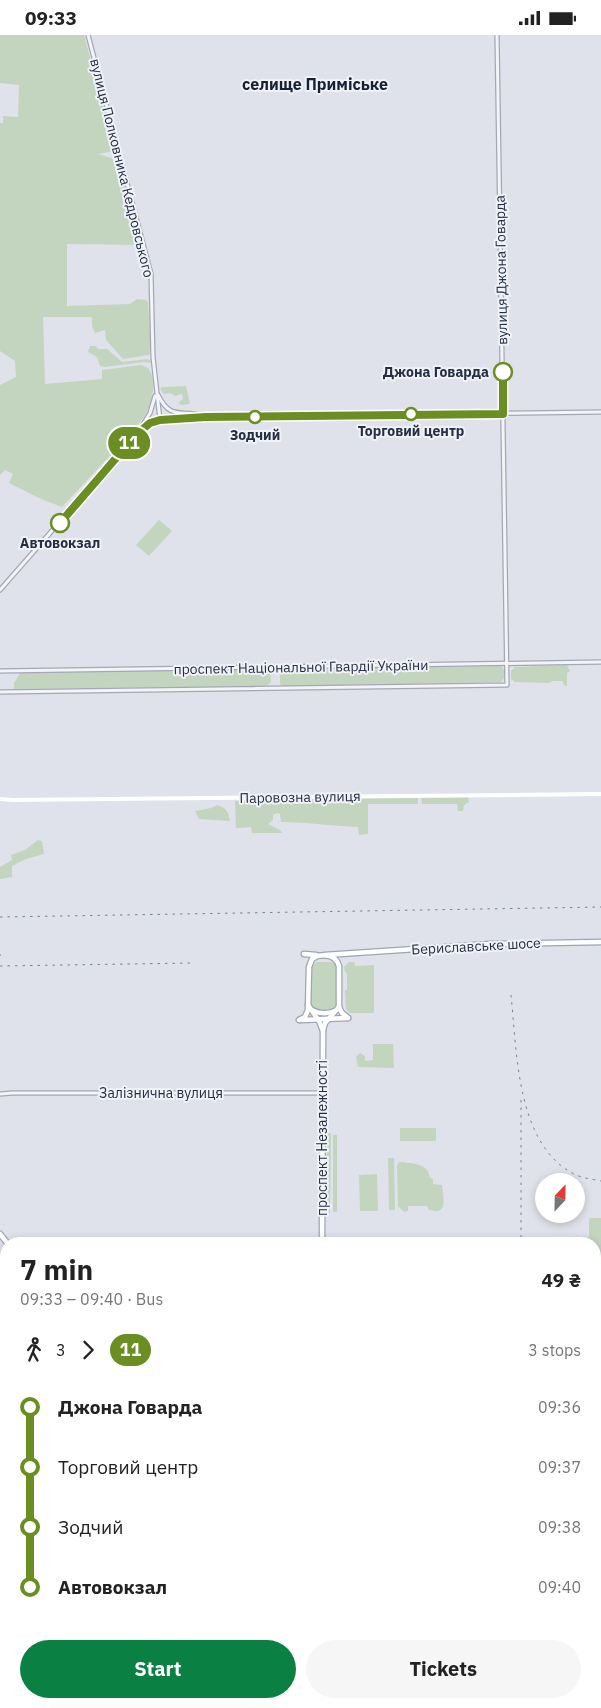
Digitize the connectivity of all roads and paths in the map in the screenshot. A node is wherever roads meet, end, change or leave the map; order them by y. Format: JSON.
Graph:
{"nodes":[{"id":1,"x":88,"y":35,"type":"edge"},
{"id":2,"x":498,"y":35,"type":"edge"},
{"id":3,"x":156,"y":391,"type":"junction"},
{"id":4,"x":601,"y":413,"type":"edge"},
{"id":5,"x":503,"y":414,"type":"junction"},
{"id":6,"x":206,"y":417,"type":"junction"},
{"id":7,"x":160,"y":420,"type":"junction"},
{"id":8,"x":136,"y":435,"type":"junction"},
{"id":9,"x":0,"y":590,"type":"edge"},
{"id":10,"x":601,"y":662,"type":"edge"},
{"id":11,"x":507,"y":664,"type":"junction"},
{"id":12,"x":0,"y":671,"type":"edge"},
{"id":13,"x":507,"y":685,"type":"joint"},
{"id":14,"x":0,"y":692,"type":"edge"},
{"id":15,"x":601,"y":794,"type":"edge"},
{"id":16,"x":0,"y":799,"type":"edge"},
{"id":17,"x":601,"y":941,"type":"edge"},
{"id":18,"x":351,"y":953,"type":"junction"},
{"id":19,"x":323,"y":955,"type":"junction"},
{"id":20,"x":339,"y":966,"type":"junction"},
{"id":21,"x":308,"y":967,"type":"junction"},
{"id":22,"x":310,"y":1008,"type":"junction"},
{"id":23,"x":338,"y":1008,"type":"junction"},
{"id":24,"x":329,"y":1019,"type":"junction"},
{"id":25,"x":318,"y":1020,"type":"junction"},
{"id":26,"x":323,"y":1031,"type":"junction"},
{"id":27,"x":323,"y":1093,"type":"junction"},
{"id":28,"x":0,"y":1094,"type":"edge"},
{"id":29,"x":322,"y":1237,"type":"edge"}],
"edges":[{"from":1,"to":3,"type":"street","name":"вулиця Полковника Кедровського"},
{"from":2,"to":5,"type":"street","name":"вулиця Джона Говарда"},
{"from":3,"to":6,"type":"street"},
{"from":3,"to":7,"type":"street","name":"вулиця Полковника Кедровського"},
{"from":3,"to":8,"type":"street","name":"вулиця Полковника Кедровського"},
{"from":4,"to":5,"type":"street"},
{"from":5,"to":6,"type":"street"},
{"from":5,"to":11,"type":"street","name":"вулиця Джона Говарда"},
{"from":6,"to":7,"type":"street"},
{"from":7,"to":8,"type":"street","name":"вулиця Полковника Кедровського"},
{"from":8,"to":9,"type":"street","name":"вулиця Полковника Кедровського"},
{"from":10,"to":11,"type":"street","name":"проспект Національної Гвардії України"},
{"from":11,"to":12,"type":"street","name":"проспект Національної Гвардії України"},
{"from":11,"to":13,"type":"street","name":"вулиця Джона Говарда"},
{"from":13,"to":14,"type":"street","name":"проспект Національної Гвардії України"},
{"from":15,"to":16,"type":"main road","name":"Паровозна вулиця"},
{"from":17,"to":18,"type":"main road","name":"Бериславське шосе"},
{"from":18,"to":19,"type":"main road","name":"Бериславське шосе"},
{"from":18,"to":20,"type":"main road"},
{"from":19,"to":20,"type":"main road"},
{"from":19,"to":21,"type":"main road"},
{"from":19,"to":21,"type":"main road"},
{"from":20,"to":23,"type":"main road"},
{"from":21,"to":22,"type":"main road"},
{"from":22,"to":23,"type":"main road"},
{"from":22,"to":25,"type":"main road","name":"проспект Незалежності"},
{"from":22,"to":25,"type":"main road"},
{"from":23,"to":24,"type":"main road","name":"проспект Незалежності"},
{"from":23,"to":24,"type":"main road"},
{"from":24,"to":25,"type":"main road"},
{"from":24,"to":26,"type":"main road","name":"проспект Незалежності"},
{"from":25,"to":26,"type":"main road","name":"проспект Незалежності"},
{"from":26,"to":27,"type":"main road","name":"проспект Незалежності"},
{"from":27,"to":28,"type":"street","name":"Залізнична вулиця"},
{"from":27,"to":29,"type":"main road","name":"проспект Незалежності"}]}
